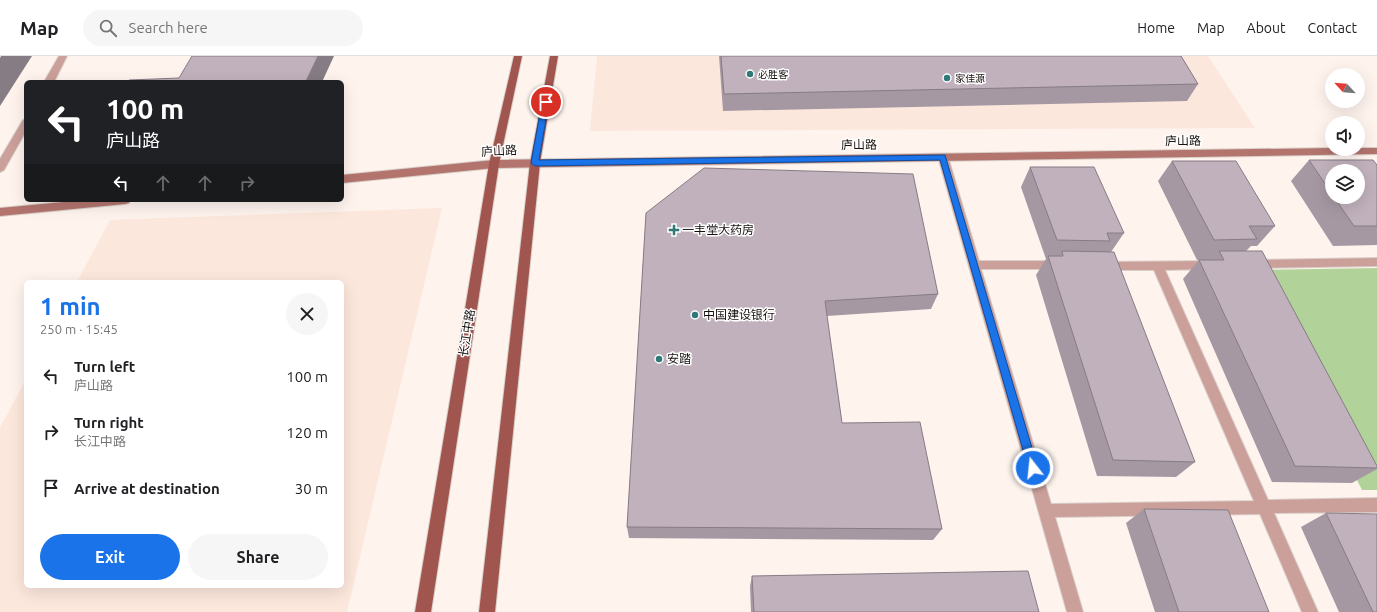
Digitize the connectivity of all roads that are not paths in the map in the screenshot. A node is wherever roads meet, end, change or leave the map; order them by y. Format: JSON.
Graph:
{"nodes":[{"id":1,"x":63,"y":56,"type":"edge"},
{"id":2,"x":518,"y":56,"type":"edge"},
{"id":3,"x":554,"y":56,"type":"edge"},
{"id":4,"x":50,"y":80,"type":"edge"},
{"id":5,"x":24,"y":126,"type":"edge"},
{"id":6,"x":1377,"y":151,"type":"edge"},
{"id":7,"x":943,"y":157,"type":"junction"},
{"id":8,"x":535,"y":163,"type":"junction"},
{"id":9,"x":494,"y":164,"type":"junction"},
{"id":10,"x":0,"y":168,"type":"edge"},
{"id":11,"x":344,"y":179,"type":"edge"},
{"id":12,"x":104,"y":202,"type":"edge"},
{"id":13,"x":0,"y":212,"type":"edge"},
{"id":14,"x":1377,"y":262,"type":"edge"},
{"id":15,"x":1244,"y":264,"type":"edge"},
{"id":16,"x":974,"y":265,"type":"junction"},
{"id":17,"x":1221,"y":265,"type":"edge"},
{"id":18,"x":1074,"y":266,"type":"edge"},
{"id":19,"x":1089,"y":266,"type":"edge"},
{"id":20,"x":1158,"y":266,"type":"junction"},
{"id":21,"x":1377,"y":505,"type":"edge"},
{"id":22,"x":1263,"y":507,"type":"junction"},
{"id":23,"x":1046,"y":511,"type":"junction"},
{"id":24,"x":423,"y":612,"type":"edge"},
{"id":25,"x":487,"y":612,"type":"edge"},
{"id":26,"x":1075,"y":612,"type":"edge"},
{"id":27,"x":1310,"y":612,"type":"edge"}],
"edges":[{"from":1,"to":4,"type":"street"},
{"from":2,"to":9,"type":"main road","name":"长江中路"},
{"from":3,"to":8,"type":"main road"},
{"from":5,"to":10,"type":"street"},
{"from":6,"to":7,"type":"street","name":"庐山路"},
{"from":7,"to":8,"type":"street","name":"庐山路"},
{"from":7,"to":16,"type":"street"},
{"from":8,"to":9,"type":"street","name":"庐山路"},
{"from":8,"to":25,"type":"main road"},
{"from":9,"to":11,"type":"street","name":"庐山路"},
{"from":9,"to":24,"type":"main road","name":"长江中路"},
{"from":12,"to":13,"type":"street"},
{"from":14,"to":15,"type":"street"},
{"from":16,"to":18,"type":"street"},
{"from":16,"to":23,"type":"street"},
{"from":17,"to":20,"type":"street"},
{"from":19,"to":20,"type":"street"},
{"from":20,"to":22,"type":"street"},
{"from":21,"to":22,"type":"street"},
{"from":22,"to":23,"type":"street"},
{"from":22,"to":27,"type":"street"},
{"from":23,"to":26,"type":"street"}]}
